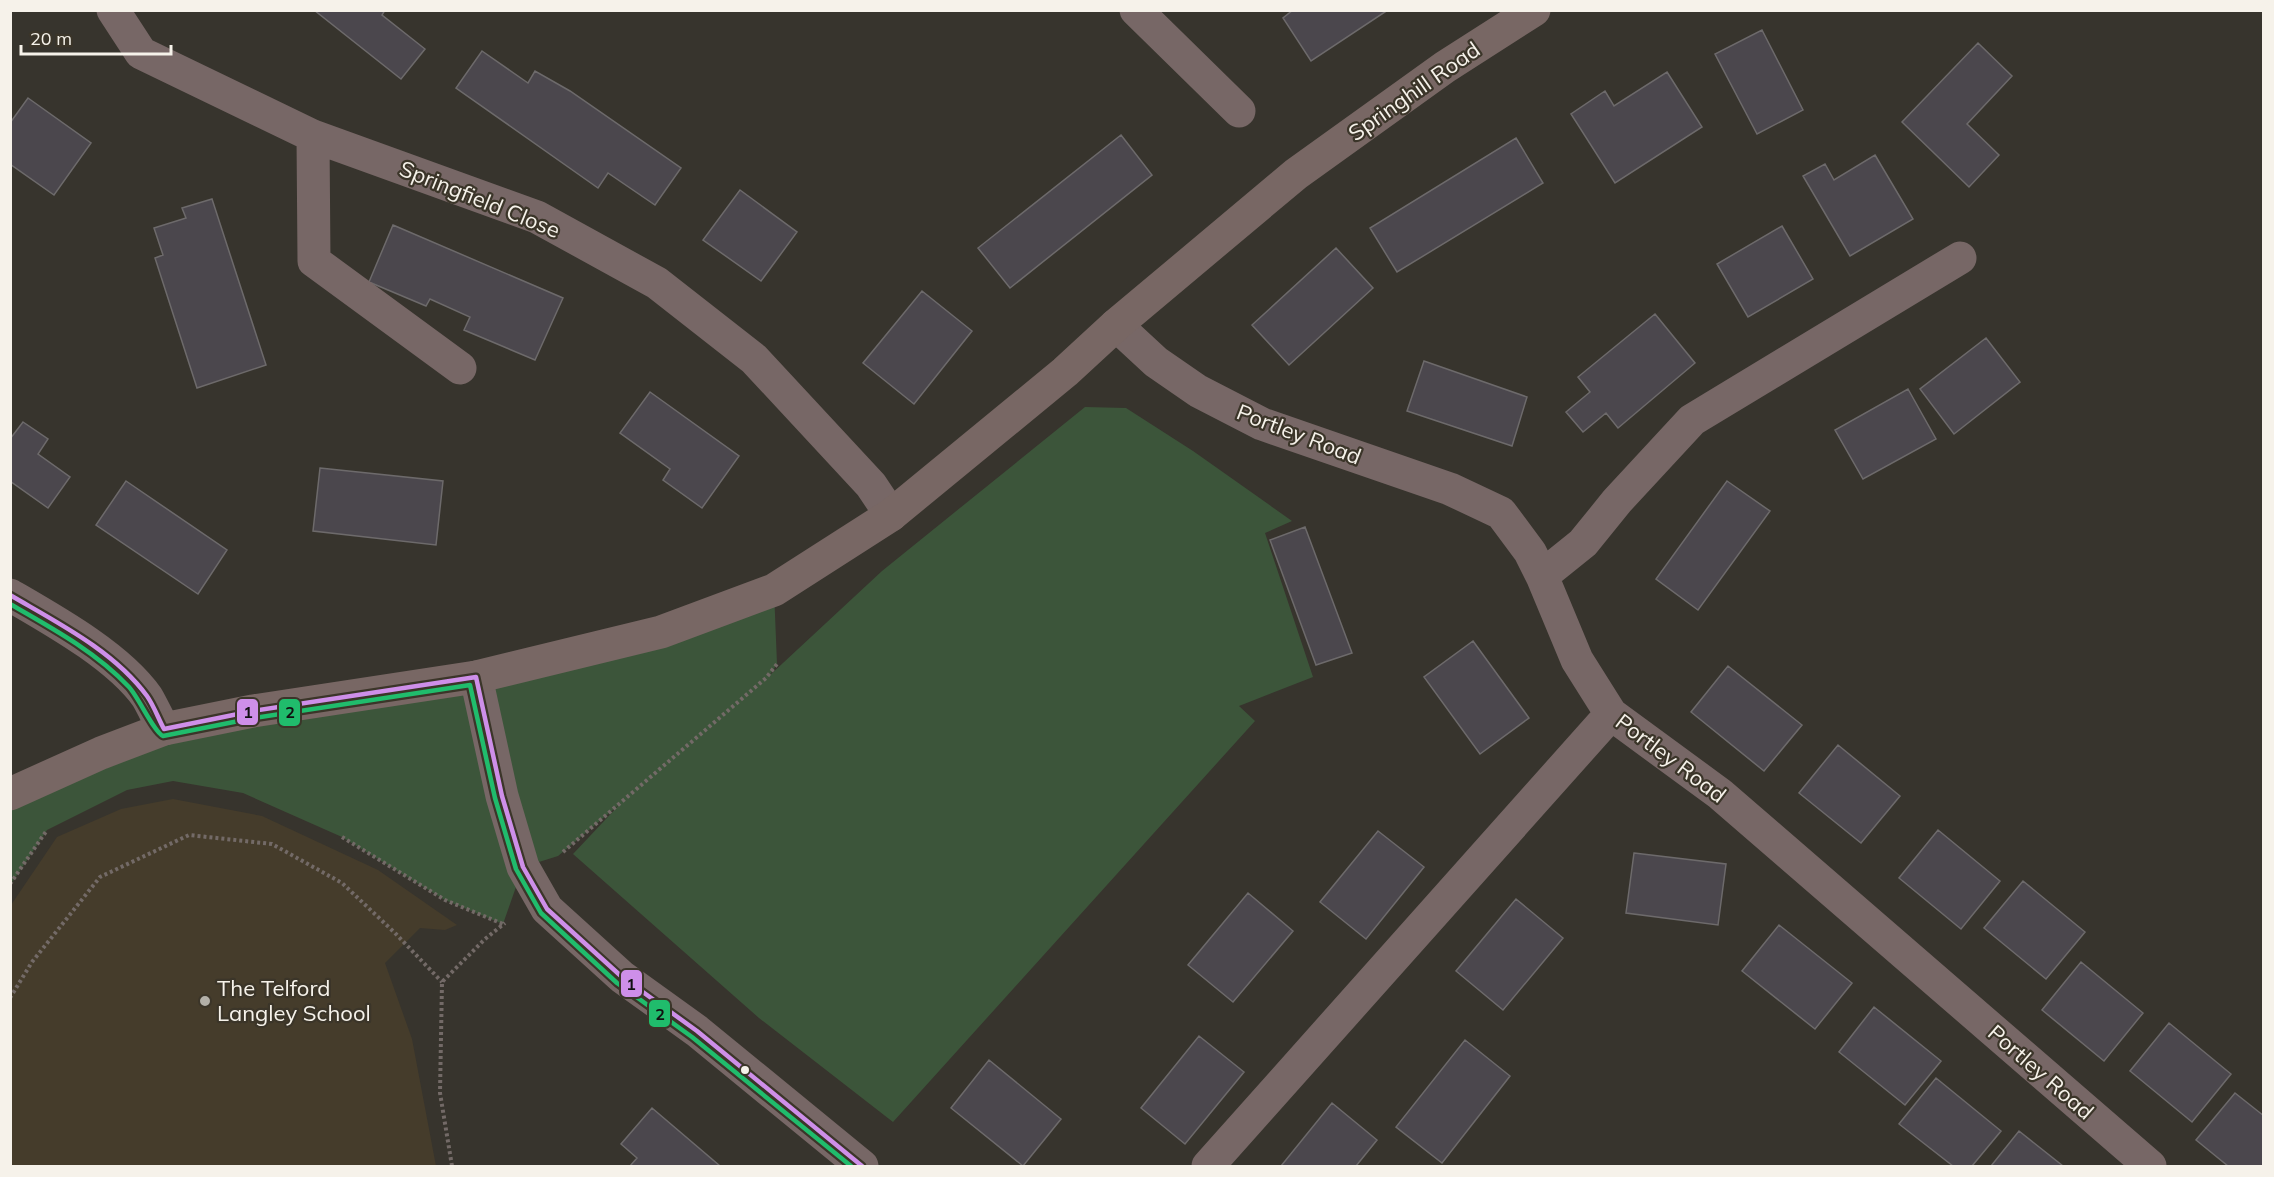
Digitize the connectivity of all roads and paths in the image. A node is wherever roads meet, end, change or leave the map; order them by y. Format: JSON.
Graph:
{"nodes":[{"id":1,"x":113,"y":10,"type":"edge"},
{"id":2,"x":1136,"y":10,"type":"edge"},
{"id":3,"x":1534,"y":10,"type":"edge"},
{"id":4,"x":1239,"y":111,"type":"dead end"},
{"id":5,"x":313,"y":136,"type":"junction"},
{"id":6,"x":1960,"y":258,"type":"dead end"},
{"id":7,"x":1116,"y":325,"type":"junction"},
{"id":8,"x":460,"y":368,"type":"dead end"},
{"id":9,"x":891,"y":515,"type":"junction"},
{"id":10,"x":1542,"y":576,"type":"junction"},
{"id":11,"x":10,"y":595,"type":"edge"},
{"id":12,"x":777,"y":664,"type":"dead end"},
{"id":13,"x":476,"y":677,"type":"junction"},
{"id":14,"x":1611,"y":714,"type":"junction"},
{"id":15,"x":164,"y":729,"type":"junction"},
{"id":16,"x":10,"y":794,"type":"edge"},
{"id":17,"x":47,"y":830,"type":"dead end"},
{"id":18,"x":342,"y":837,"type":"dead end"},
{"id":19,"x":558,"y":856,"type":"dead end"},
{"id":20,"x":10,"y":884,"type":"edge"},
{"id":21,"x":442,"y":982,"type":"junction"},
{"id":22,"x":10,"y":998,"type":"edge"},
{"id":23,"x":452,"y":1167,"type":"edge"},
{"id":24,"x":862,"y":1167,"type":"edge"},
{"id":25,"x":1208,"y":1167,"type":"edge"},
{"id":26,"x":2150,"y":1167,"type":"edge"}],
"edges":[{"from":1,"to":5,"type":"street","name":"Springfield Close"},
{"from":2,"to":4,"type":"street"},
{"from":3,"to":7,"type":"main road","name":"Springhill Road"},
{"from":5,"to":8,"type":"street"},
{"from":5,"to":9,"type":"street","name":"Springfield Close"},
{"from":6,"to":10,"type":"street"},
{"from":7,"to":9,"type":"main road","name":"Springhill Road"},
{"from":7,"to":10,"type":"street","name":"Portley Road"},
{"from":9,"to":13,"type":"main road","name":"Springhill Road"},
{"from":10,"to":14,"type":"street","name":"Portley Road"},
{"from":11,"to":15,"type":"street"},
{"from":12,"to":19,"type":"path"},
{"from":13,"to":15,"type":"main road","name":"Springhill Road"},
{"from":13,"to":24,"type":"street"},
{"from":14,"to":25,"type":"street"},
{"from":14,"to":26,"type":"street","name":"Portley Road"},
{"from":15,"to":16,"type":"main road","name":"Springhill Road"},
{"from":17,"to":20,"type":"path"},
{"from":18,"to":21,"type":"path"},
{"from":21,"to":22,"type":"path"},
{"from":21,"to":23,"type":"path"}]}
